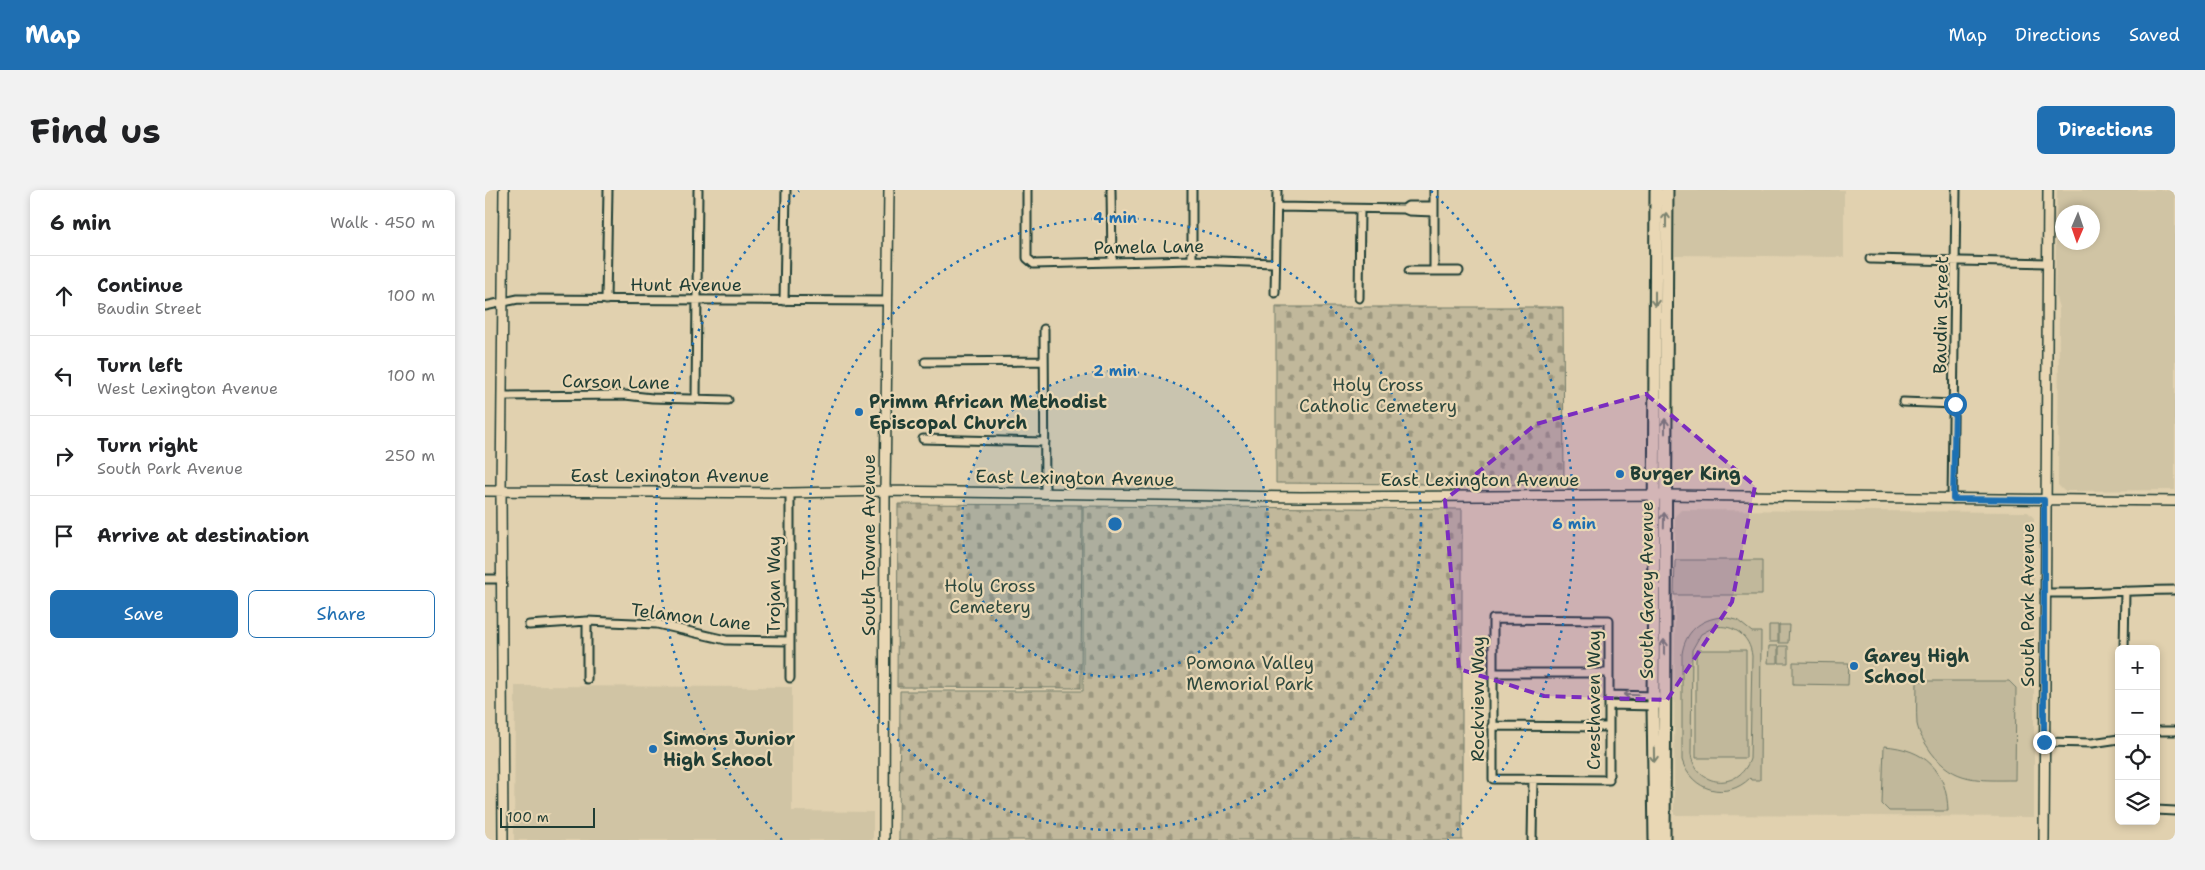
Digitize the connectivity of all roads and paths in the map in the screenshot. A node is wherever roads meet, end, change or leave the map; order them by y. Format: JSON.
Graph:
{"nodes":[{"id":1,"x":504,"y":190,"type":"edge"},
{"id":2,"x":609,"y":190,"type":"edge"},
{"id":3,"x":698,"y":190,"type":"edge"},
{"id":4,"x":786,"y":190,"type":"edge"},
{"id":5,"x":889,"y":190,"type":"edge"},
{"id":6,"x":1027,"y":190,"type":"edge"},
{"id":7,"x":1111,"y":190,"type":"edge"},
{"id":8,"x":1192,"y":190,"type":"edge"},
{"id":9,"x":1277,"y":190,"type":"edge"},
{"id":10,"x":1434,"y":190,"type":"edge"},
{"id":11,"x":1656,"y":190,"type":"edge"},
{"id":12,"x":1667,"y":190,"type":"edge"},
{"id":13,"x":1957,"y":190,"type":"edge"},
{"id":14,"x":2048,"y":190,"type":"edge"},
{"id":15,"x":1277,"y":207,"type":"junction"},
{"id":16,"x":1360,"y":209,"type":"junction"},
{"id":17,"x":1434,"y":209,"type":"junction"},
{"id":18,"x":1661,"y":250,"type":"junction"},
{"id":19,"x":1870,"y":259,"type":"dead end"},
{"id":20,"x":1192,"y":260,"type":"junction"},
{"id":21,"x":1957,"y":260,"type":"junction"},
{"id":22,"x":1112,"y":262,"type":"junction"},
{"id":23,"x":1274,"y":263,"type":"junction"},
{"id":24,"x":2046,"y":263,"type":"junction"},
{"id":25,"x":1409,"y":271,"type":"dead end"},
{"id":26,"x":1434,"y":271,"type":"junction"},
{"id":27,"x":1459,"y":271,"type":"dead end"},
{"id":28,"x":1275,"y":293,"type":"dead end"},
{"id":29,"x":1359,"y":298,"type":"dead end"},
{"id":30,"x":606,"y":300,"type":"junction"},
{"id":31,"x":697,"y":301,"type":"junction"},
{"id":32,"x":783,"y":301,"type":"junction"},
{"id":33,"x":887,"y":301,"type":"junction"},
{"id":34,"x":503,"y":302,"type":"junction"},
{"id":35,"x":485,"y":306,"type":"edge"},
{"id":36,"x":1044,"y":329,"type":"dead end"},
{"id":37,"x":1044,"y":361,"type":"junction"},
{"id":38,"x":925,"y":362,"type":"dead end"},
{"id":39,"x":502,"y":396,"type":"junction"},
{"id":40,"x":696,"y":399,"type":"junction"},
{"id":41,"x":728,"y":400,"type":"dead end"},
{"id":42,"x":1903,"y":402,"type":"dead end"},
{"id":43,"x":1955,"y":404,"type":"junction"},
{"id":44,"x":923,"y":439,"type":"dead end"},
{"id":45,"x":1045,"y":442,"type":"junction"},
{"id":46,"x":485,"y":491,"type":"edge"},
{"id":47,"x":885,"y":491,"type":"junction"},
{"id":48,"x":501,"y":492,"type":"junction"},
{"id":49,"x":790,"y":493,"type":"junction"},
{"id":50,"x":1045,"y":494,"type":"junction"},
{"id":51,"x":1660,"y":495,"type":"junction"},
{"id":52,"x":1953,"y":499,"type":"junction"},
{"id":53,"x":2044,"y":500,"type":"junction"},
{"id":54,"x":2175,"y":501,"type":"edge"},
{"id":55,"x":485,"y":579,"type":"edge"},
{"id":56,"x":502,"y":579,"type":"junction"},
{"id":57,"x":2125,"y":590,"type":"junction"},
{"id":58,"x":2175,"y":590,"type":"edge"},
{"id":59,"x":2045,"y":593,"type":"junction"},
{"id":60,"x":1493,"y":619,"type":"joint"},
{"id":61,"x":587,"y":621,"type":"junction"},
{"id":62,"x":529,"y":624,"type":"dead end"},
{"id":63,"x":789,"y":641,"type":"junction"},
{"id":64,"x":2124,"y":645,"type":"edge"},
{"id":65,"x":1493,"y":672,"type":"junction"},
{"id":66,"x":1609,"y":673,"type":"junction"},
{"id":67,"x":587,"y":678,"type":"dead end"},
{"id":68,"x":789,"y":678,"type":"dead end"},
{"id":69,"x":1609,"y":695,"type":"junction"},
{"id":70,"x":1659,"y":701,"type":"junction"},
{"id":71,"x":1609,"y":705,"type":"junction"},
{"id":72,"x":1492,"y":726,"type":"junction"},
{"id":73,"x":1609,"y":727,"type":"junction"},
{"id":74,"x":2160,"y":731,"type":"edge"},
{"id":75,"x":2175,"y":731,"type":"edge"},
{"id":76,"x":2115,"y":740,"type":"edge"},
{"id":77,"x":2044,"y":742,"type":"junction"},
{"id":78,"x":1533,"y":780,"type":"junction"},
{"id":79,"x":2160,"y":810,"type":"edge"},
{"id":80,"x":2175,"y":811,"type":"edge"},
{"id":81,"x":503,"y":840,"type":"edge"},
{"id":82,"x":884,"y":840,"type":"edge"},
{"id":83,"x":1532,"y":840,"type":"edge"},
{"id":84,"x":1655,"y":840,"type":"edge"},
{"id":85,"x":1663,"y":840,"type":"edge"},
{"id":86,"x":2043,"y":840,"type":"edge"}],
"edges":[{"from":1,"to":34,"type":"street"},
{"from":2,"to":30,"type":"street"},
{"from":3,"to":31,"type":"street"},
{"from":4,"to":32,"type":"street"},
{"from":5,"to":33,"type":"street","name":"South Towne Avenue"},
{"from":6,"to":22,"type":"street","name":"Pamela Lane"},
{"from":7,"to":22,"type":"street"},
{"from":8,"to":20,"type":"street"},
{"from":9,"to":15,"type":"street"},
{"from":10,"to":17,"type":"street"},
{"from":11,"to":18,"type":"main road","name":"South Garey Avenue"},
{"from":18,"to":12,"type":"main road","name":"South Garey Avenue","one_way":true},
{"from":13,"to":21,"type":"street","name":"Baudin Street"},
{"from":14,"to":24,"type":"street","name":"South Park Avenue"},
{"from":15,"to":16,"type":"street"},
{"from":15,"to":23,"type":"street"},
{"from":16,"to":17,"type":"street"},
{"from":16,"to":29,"type":"street"},
{"from":17,"to":26,"type":"street"},
{"from":18,"to":51,"type":"main road","name":"South Garey Avenue"},
{"from":19,"to":21,"type":"street"},
{"from":20,"to":22,"type":"street","name":"Pamela Lane"},
{"from":20,"to":23,"type":"street","name":"Pamela Lane"},
{"from":21,"to":24,"type":"street"},
{"from":21,"to":43,"type":"street","name":"Baudin Street"},
{"from":23,"to":28,"type":"street"},
{"from":24,"to":53,"type":"street","name":"South Park Avenue"},
{"from":25,"to":26,"type":"street"},
{"from":26,"to":27,"type":"street"},
{"from":30,"to":31,"type":"street","name":"Hunt Avenue"},
{"from":30,"to":34,"type":"street","name":"Hunt Avenue"},
{"from":31,"to":32,"type":"street","name":"Hunt Avenue"},
{"from":31,"to":40,"type":"street"},
{"from":32,"to":33,"type":"street","name":"Hunt Avenue"},
{"from":33,"to":47,"type":"street","name":"South Towne Avenue"},
{"from":34,"to":35,"type":"street","name":"Hunt Avenue"},
{"from":34,"to":39,"type":"street"},
{"from":36,"to":37,"type":"street"},
{"from":37,"to":38,"type":"street"},
{"from":37,"to":45,"type":"street"},
{"from":39,"to":40,"type":"street","name":"Carson Lane"},
{"from":39,"to":48,"type":"street"},
{"from":40,"to":41,"type":"street","name":"Carson Lane"},
{"from":42,"to":43,"type":"street"},
{"from":43,"to":52,"type":"street","name":"Baudin Street"},
{"from":44,"to":45,"type":"street"},
{"from":45,"to":50,"type":"street"},
{"from":46,"to":48,"type":"street","name":"East Lexington Avenue"},
{"from":47,"to":49,"type":"street","name":"East Lexington Avenue"},
{"from":47,"to":50,"type":"street","name":"East Lexington Avenue"},
{"from":47,"to":82,"type":"street","name":"South Towne Avenue"},
{"from":48,"to":49,"type":"street","name":"East Lexington Avenue"},
{"from":48,"to":56,"type":"street"},
{"from":49,"to":63,"type":"street","name":"Trojan Way"},
{"from":50,"to":51,"type":"street","name":"East Lexington Avenue"},
{"from":51,"to":52,"type":"street","name":"East Lexington Avenue"},
{"from":51,"to":70,"type":"main road","name":"South Garey Avenue"},
{"from":52,"to":53,"type":"street","name":"East Lexington Avenue"},
{"from":53,"to":54,"type":"street","name":"East Lexington Avenue"},
{"from":53,"to":59,"type":"street","name":"South Park Avenue"},
{"from":55,"to":56,"type":"street"},
{"from":56,"to":81,"type":"street"},
{"from":57,"to":58,"type":"street"},
{"from":57,"to":59,"type":"street"},
{"from":57,"to":64,"type":"street"},
{"from":59,"to":77,"type":"street","name":"South Park Avenue"},
{"from":60,"to":65,"type":"street","name":"Rockview Way"},
{"from":60,"to":66,"type":"street","name":"Cresthaven Way"},
{"from":61,"to":62,"type":"street","name":"Telamon Lane"},
{"from":61,"to":63,"type":"street","name":"Telamon Lane"},
{"from":61,"to":67,"type":"street"},
{"from":63,"to":68,"type":"street","name":"Trojan Way"},
{"from":65,"to":66,"type":"street"},
{"from":65,"to":72,"type":"street","name":"Rockview Way"},
{"from":66,"to":69,"type":"street","name":"Cresthaven Way"},
{"from":70,"to":69,"type":"street","one_way":true},
{"from":69,"to":71,"type":"street","name":"Cresthaven Way"},
{"from":70,"to":71,"type":"street"},
{"from":70,"to":84,"type":"main road","name":"South Garey Avenue","one_way":true},
{"from":70,"to":85,"type":"main road","name":"South Garey Avenue"},
{"from":71,"to":73,"type":"street","name":"Cresthaven Way"},
{"from":72,"to":73,"type":"street"},
{"from":72,"to":78,"type":"street","name":"Rockview Way"},
{"from":73,"to":78,"type":"street","name":"Cresthaven Way"},
{"from":74,"to":75,"type":"street"},
{"from":76,"to":77,"type":"street"},
{"from":77,"to":86,"type":"street","name":"South Park Avenue"},
{"from":78,"to":83,"type":"street"},
{"from":79,"to":80,"type":"street"}]}
